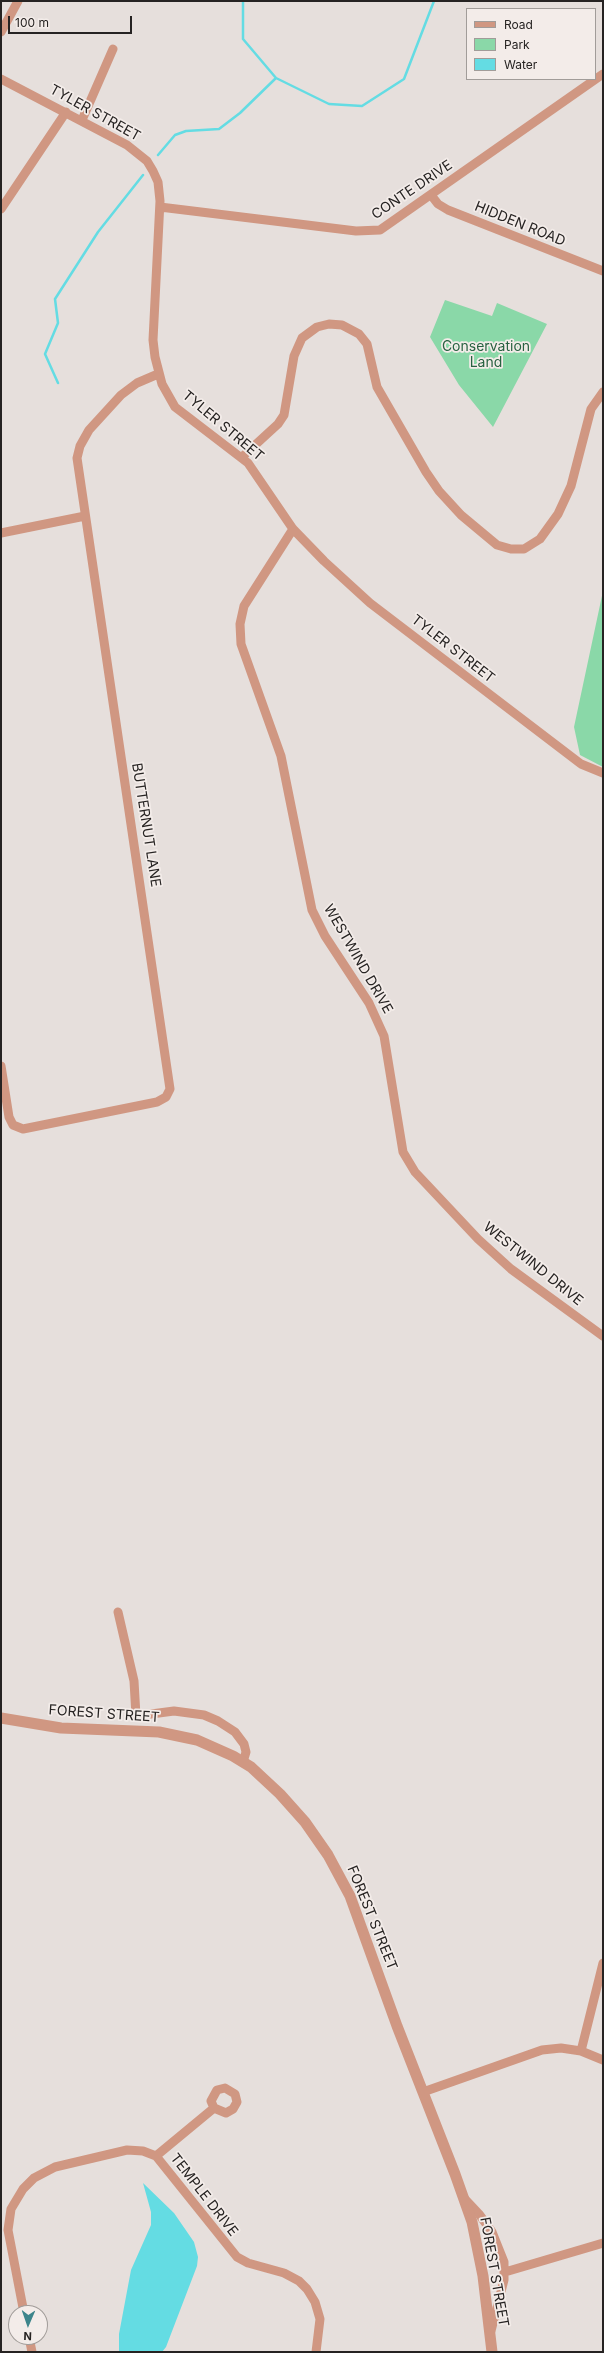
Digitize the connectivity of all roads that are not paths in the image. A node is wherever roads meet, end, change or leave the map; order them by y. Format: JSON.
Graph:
{"nodes":[{"id":1,"x":18,"y":1,"type":"edge"},
{"id":2,"x":1,"y":32,"type":"edge"},
{"id":3,"x":113,"y":49,"type":"dead end"},
{"id":4,"x":1,"y":79,"type":"edge"},
{"id":5,"x":594,"y":80,"type":"edge"},
{"id":6,"x":66,"y":112,"type":"junction"},
{"id":7,"x":82,"y":120,"type":"junction"},
{"id":8,"x":431,"y":195,"type":"junction"},
{"id":9,"x":160,"y":207,"type":"junction"},
{"id":10,"x":1,"y":209,"type":"edge"},
{"id":11,"x":603,"y":271,"type":"edge"},
{"id":12,"x":158,"y":374,"type":"junction"},
{"id":13,"x":603,"y":392,"type":"edge"},
{"id":14,"x":242,"y":457,"type":"junction"},
{"id":15,"x":84,"y":516,"type":"junction"},
{"id":16,"x":293,"y":529,"type":"junction"},
{"id":17,"x":1,"y":533,"type":"edge"},
{"id":18,"x":603,"y":773,"type":"edge"},
{"id":19,"x":1,"y":1066,"type":"edge"},
{"id":20,"x":603,"y":1336,"type":"edge"},
{"id":21,"x":118,"y":1612,"type":"dead end"},
{"id":22,"x":136,"y":1716,"type":"junction"},
{"id":23,"x":1,"y":1718,"type":"edge"},
{"id":24,"x":137,"y":1730,"type":"junction"},
{"id":25,"x":243,"y":1762,"type":"junction"},
{"id":26,"x":603,"y":1963,"type":"edge"},
{"id":27,"x":581,"y":2051,"type":"junction"},
{"id":28,"x":603,"y":2060,"type":"edge"},
{"id":29,"x":423,"y":2092,"type":"junction"},
{"id":30,"x":214,"y":2108,"type":"dead end"},
{"id":31,"x":156,"y":2156,"type":"junction"},
{"id":32,"x":463,"y":2197,"type":"junction"},
{"id":33,"x":603,"y":2243,"type":"edge"},
{"id":34,"x":505,"y":2272,"type":"junction"},
{"id":35,"x":22,"y":2305,"type":"edge"},
{"id":36,"x":490,"y":2334,"type":"junction"},
{"id":37,"x":316,"y":2352,"type":"edge"},
{"id":38,"x":492,"y":2352,"type":"edge"}],
"edges":[{"from":1,"to":2,"type":"street"},
{"from":3,"to":7,"type":"street"},
{"from":4,"to":6,"type":"street","name":"TYLER STREET"},
{"from":5,"to":8,"type":"street","name":"CONTE DRIVE"},
{"from":6,"to":7,"type":"street","name":"TYLER STREET"},
{"from":6,"to":10,"type":"street"},
{"from":7,"to":9,"type":"street","name":"TYLER STREET"},
{"from":8,"to":9,"type":"street","name":"CONTE DRIVE"},
{"from":8,"to":11,"type":"street","name":"HIDDEN ROAD"},
{"from":9,"to":12,"type":"street","name":"TYLER STREET"},
{"from":12,"to":14,"type":"street","name":"TYLER STREET"},
{"from":12,"to":15,"type":"street","name":"BUTTERNUT LANE"},
{"from":13,"to":14,"type":"street"},
{"from":14,"to":16,"type":"street","name":"TYLER STREET"},
{"from":15,"to":17,"type":"street"},
{"from":15,"to":19,"type":"street","name":"BUTTERNUT LANE"},
{"from":16,"to":18,"type":"street","name":"TYLER STREET"},
{"from":16,"to":20,"type":"street","name":"WESTWIND DRIVE"},
{"from":21,"to":22,"type":"street"},
{"from":22,"to":24,"type":"street"},
{"from":22,"to":25,"type":"street"},
{"from":23,"to":24,"type":"street","name":"FOREST STREET"},
{"from":24,"to":25,"type":"street","name":"FOREST STREET"},
{"from":25,"to":29,"type":"street","name":"FOREST STREET"},
{"from":26,"to":27,"type":"street"},
{"from":27,"to":28,"type":"street"},
{"from":27,"to":29,"type":"street"},
{"from":29,"to":32,"type":"street","name":"FOREST STREET"},
{"from":30,"to":31,"type":"street"},
{"from":31,"to":35,"type":"street","name":"TEMPLE DRIVE"},
{"from":31,"to":37,"type":"street","name":"TEMPLE DRIVE"},
{"from":32,"to":34,"type":"street"},
{"from":32,"to":36,"type":"street","name":"FOREST STREET"},
{"from":33,"to":34,"type":"street"},
{"from":34,"to":36,"type":"street"},
{"from":36,"to":38,"type":"street","name":"FOREST STREET"}]}
